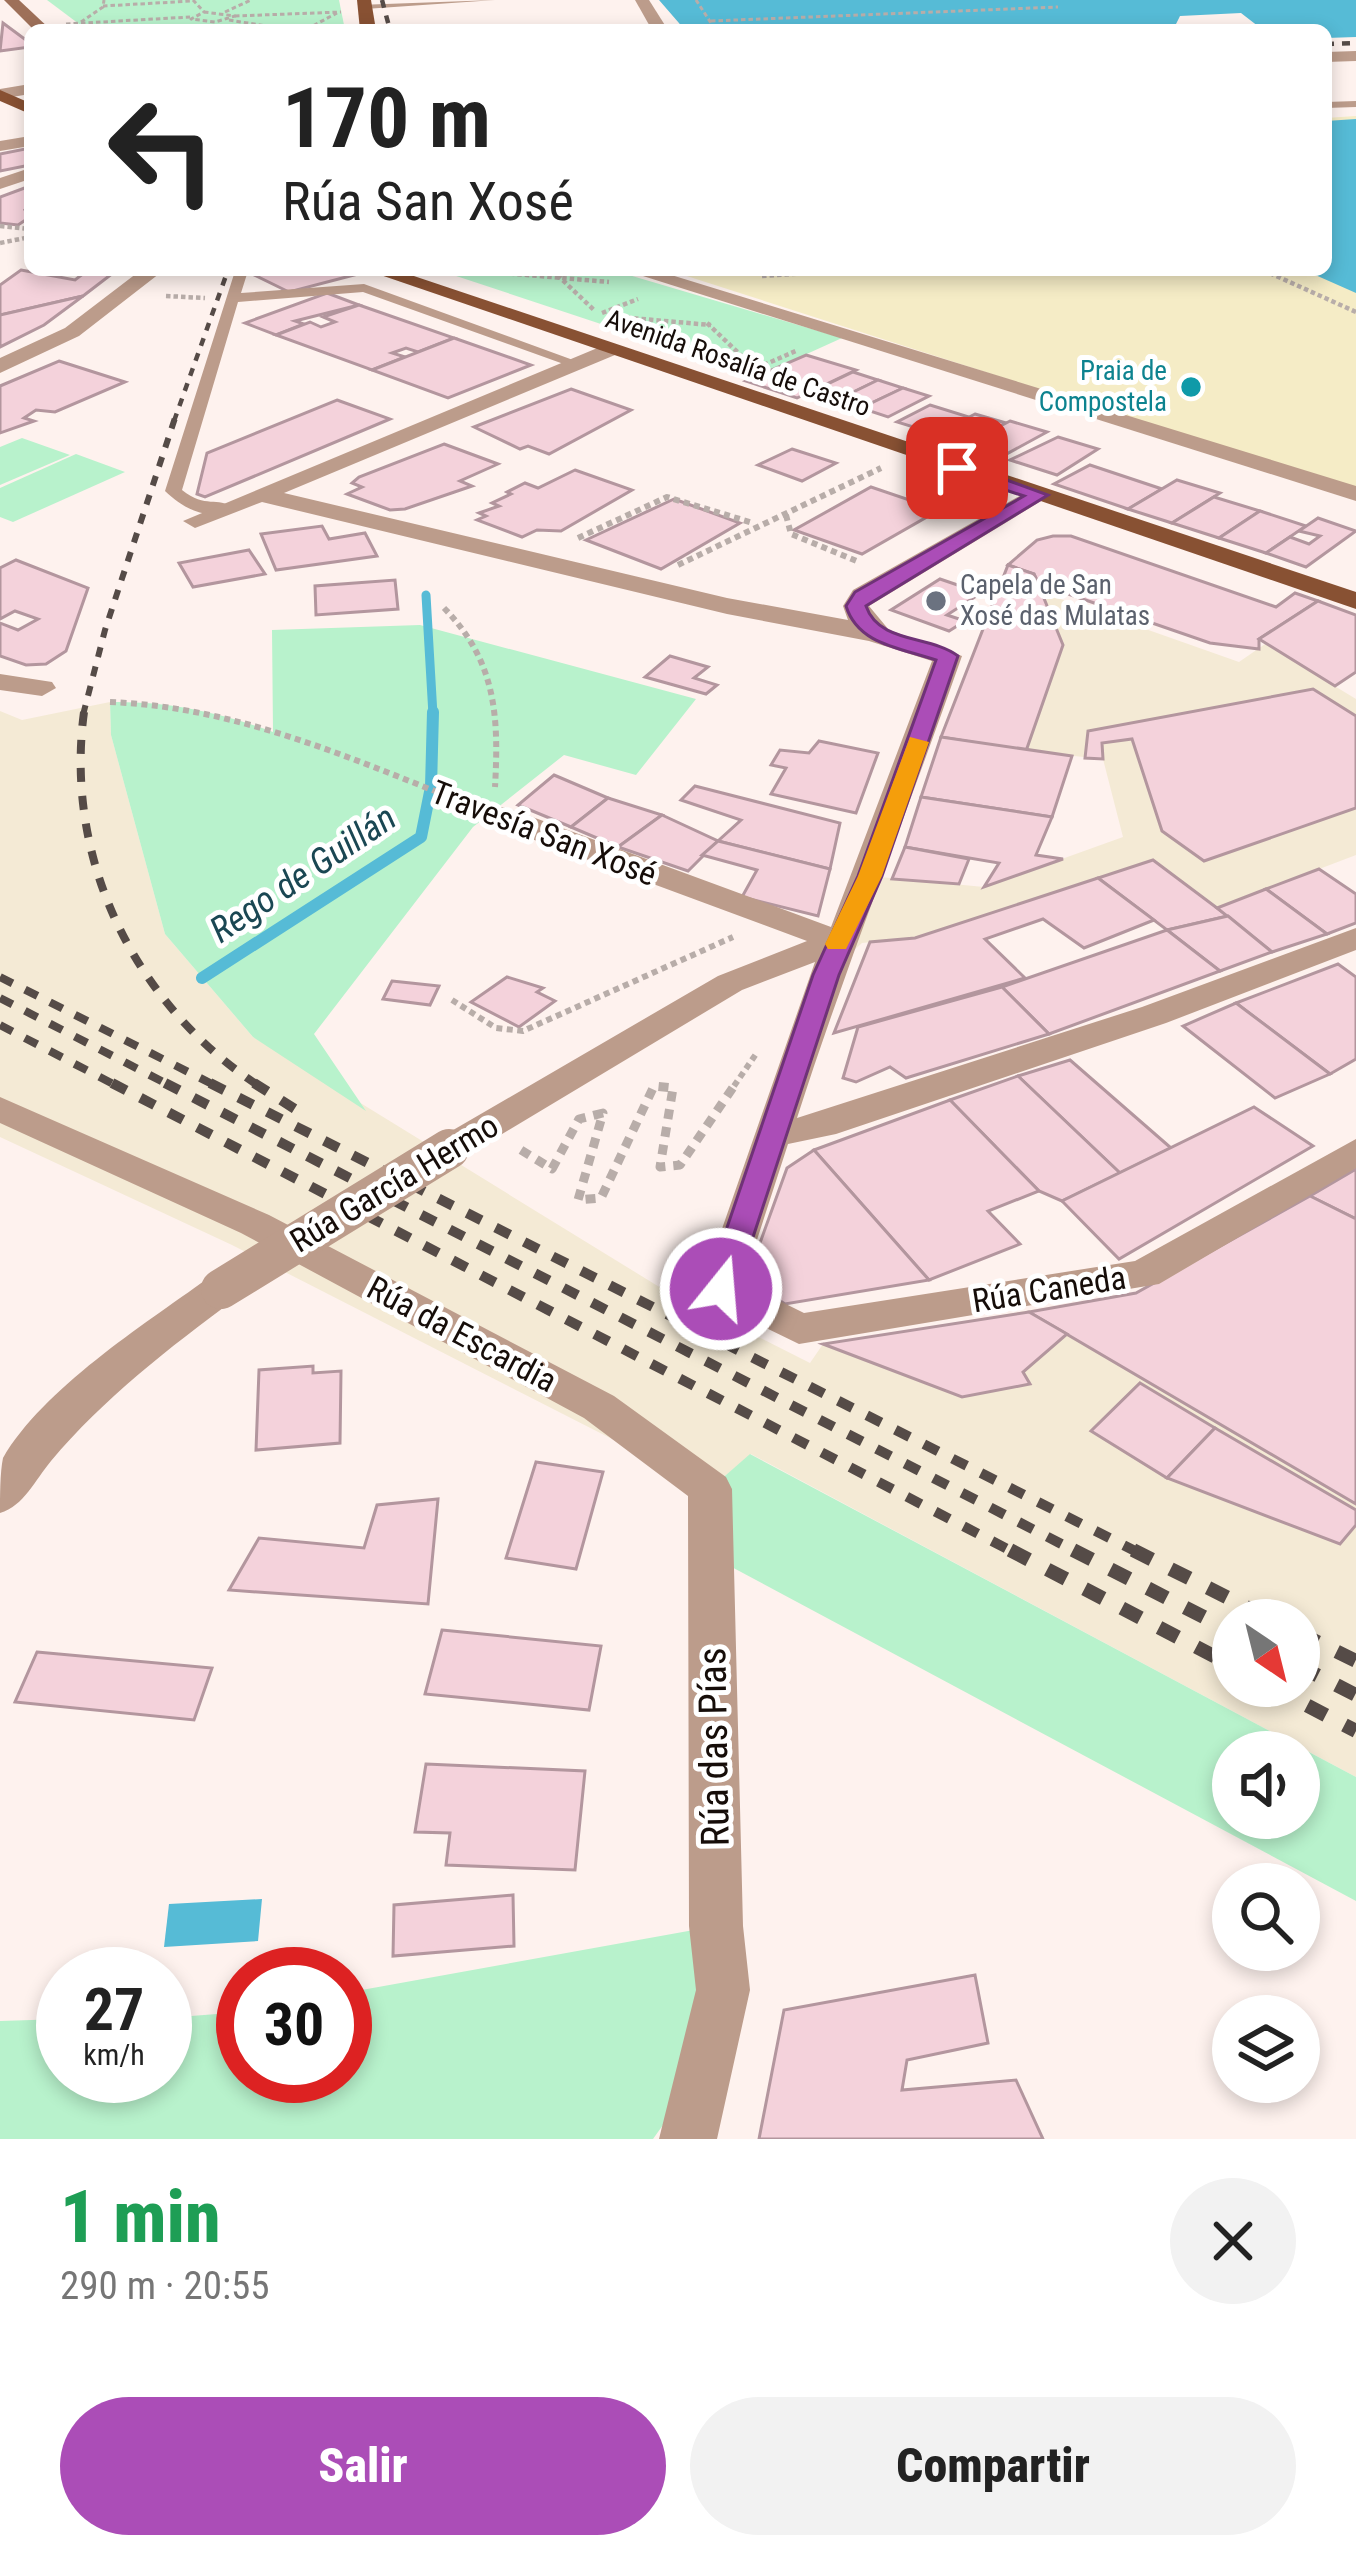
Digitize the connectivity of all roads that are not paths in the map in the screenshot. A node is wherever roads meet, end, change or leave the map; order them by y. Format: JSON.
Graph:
{"nodes":[{"id":1,"x":11,"y":0,"type":"edge"},
{"id":2,"x":488,"y":1,"type":"edge"},
{"id":3,"x":502,"y":1,"type":"edge"},
{"id":4,"x":364,"y":3,"type":"edge"},
{"id":5,"x":37,"y":24,"type":"edge"},
{"id":6,"x":146,"y":276,"type":"edge"},
{"id":7,"x":239,"y":276,"type":"edge"},
{"id":8,"x":648,"y":276,"type":"edge"},
{"id":9,"x":376,"y":278,"type":"edge"},
{"id":10,"x":232,"y":298,"type":"junction"},
{"id":11,"x":607,"y":350,"type":"junction"},
{"id":12,"x":577,"y":364,"type":"junction"},
{"id":13,"x":0,"y":366,"type":"edge"},
{"id":14,"x":259,"y":494,"type":"junction"},
{"id":15,"x":1356,"y":494,"type":"edge"},
{"id":16,"x":1039,"y":495,"type":"junction"},
{"id":17,"x":226,"y":508,"type":"junction"},
{"id":18,"x":195,"y":521,"type":"dead end"},
{"id":19,"x":1356,"y":602,"type":"edge"},
{"id":20,"x":878,"y":634,"type":"junction"},
{"id":21,"x":0,"y":682,"type":"edge"},
{"id":22,"x":42,"y":688,"type":"dead end"},
{"id":23,"x":494,"y":814,"type":"road end"},
{"id":24,"x":1356,"y":938,"type":"edge"},
{"id":25,"x":838,"y":941,"type":"junction"},
{"id":26,"x":0,"y":1108,"type":"edge"},
{"id":27,"x":776,"y":1134,"type":"junction"},
{"id":28,"x":1356,"y":1151,"type":"edge"},
{"id":29,"x":598,"y":1407,"type":"joint"},
{"id":30,"x":0,"y":1496,"type":"edge"},
{"id":31,"x":688,"y":2139,"type":"edge"}],
"edges":[{"from":1,"to":5,"type":"street"},
{"from":2,"to":3,"type":"street"},
{"from":2,"to":4,"type":"street"},
{"from":6,"to":13,"type":"street"},
{"from":7,"to":10,"type":"lane"},
{"from":8,"to":15,"type":"street"},
{"from":9,"to":10,"type":"lane"},
{"from":9,"to":11,"type":"main road","name":"Avenida Rosalía de Castro"},
{"from":9,"to":12,"type":"lane"},
{"from":10,"to":17,"type":"lane"},
{"from":11,"to":12,"type":"street"},
{"from":11,"to":16,"type":"main road","name":"Avenida Rosalía de Castro"},
{"from":12,"to":14,"type":"street"},
{"from":14,"to":17,"type":"street"},
{"from":14,"to":20,"type":"street"},
{"from":16,"to":19,"type":"main road","name":"Avenida Rosalía de Castro"},
{"from":16,"to":20,"type":"street"},
{"from":17,"to":18,"type":"street"},
{"from":20,"to":25,"type":"street"},
{"from":21,"to":22,"type":"street"},
{"from":23,"to":25,"type":"street","name":"Travesía San Xosé"},
{"from":24,"to":27,"type":"street"},
{"from":25,"to":27,"type":"street"},
{"from":25,"to":30,"type":"street","name":"Rúa García Hermo","bridge":true},
{"from":26,"to":29,"type":"street","name":"Rúa da Escardia"},
{"from":27,"to":28,"type":"street","name":"Rúa Caneda"},
{"from":29,"to":31,"type":"street","name":"Rúa das Pías"}]}
